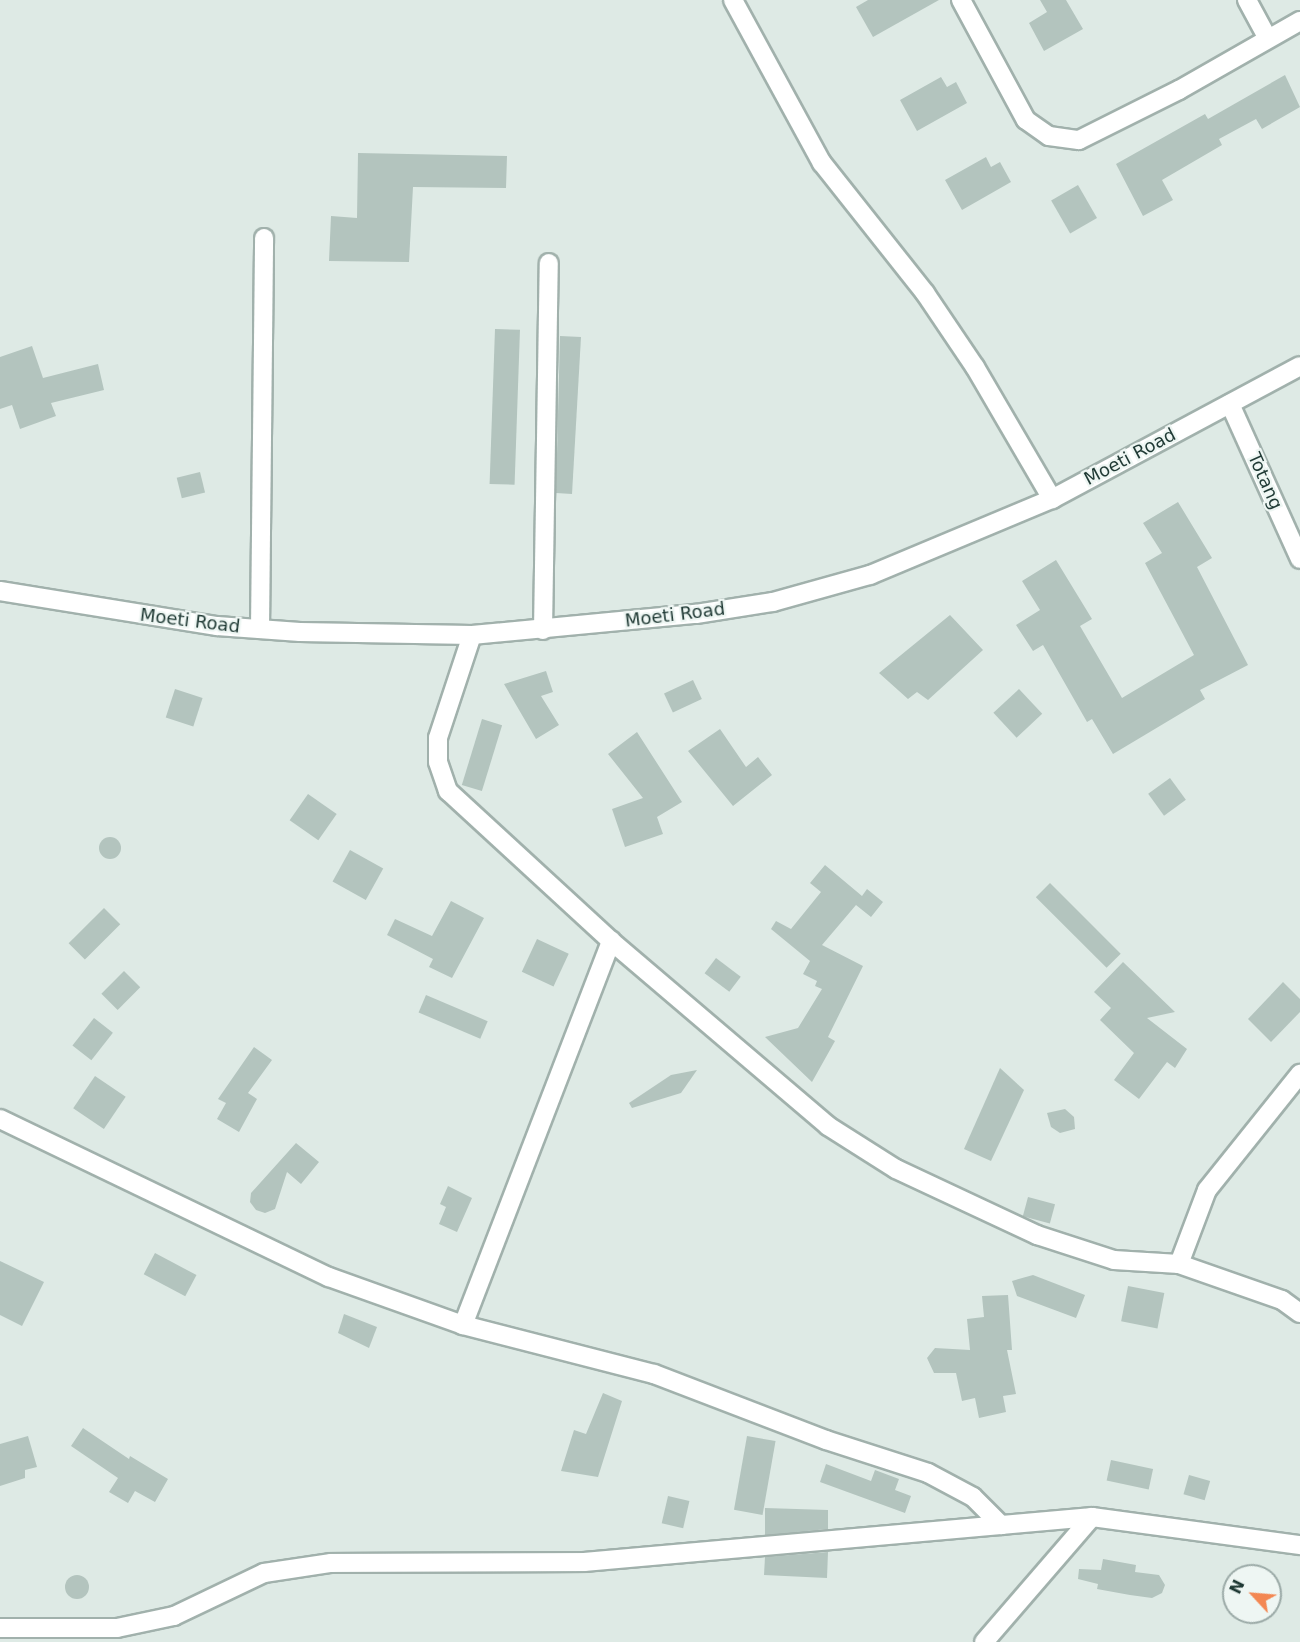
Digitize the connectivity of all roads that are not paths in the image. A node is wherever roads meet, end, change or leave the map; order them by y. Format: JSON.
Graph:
{"nodes":[{"id":1,"x":733,"y":0,"type":"edge"},
{"id":2,"x":961,"y":0,"type":"edge"},
{"id":3,"x":1247,"y":0,"type":"edge"},
{"id":4,"x":1300,"y":21,"type":"edge"},
{"id":5,"x":1267,"y":37,"type":"junction"},
{"id":6,"x":264,"y":238,"type":"dead end"},
{"id":7,"x":549,"y":263,"type":"dead end"},
{"id":8,"x":1300,"y":366,"type":"edge"},
{"id":9,"x":1230,"y":404,"type":"junction"},
{"id":10,"x":1052,"y":499,"type":"junction"},
{"id":11,"x":1300,"y":559,"type":"edge"},
{"id":12,"x":0,"y":591,"type":"edge"},
{"id":13,"x":260,"y":629,"type":"junction"},
{"id":14,"x":543,"y":630,"type":"junction"},
{"id":15,"x":472,"y":635,"type":"junction"},
{"id":16,"x":611,"y":941,"type":"junction"},
{"id":17,"x":1300,"y":1074,"type":"edge"},
{"id":18,"x":0,"y":1119,"type":"edge"},
{"id":19,"x":1179,"y":1264,"type":"junction"},
{"id":20,"x":1300,"y":1313,"type":"edge"},
{"id":21,"x":463,"y":1325,"type":"junction"},
{"id":22,"x":1092,"y":1517,"type":"junction"},
{"id":23,"x":1001,"y":1525,"type":"junction"},
{"id":24,"x":1300,"y":1545,"type":"edge"},
{"id":25,"x":0,"y":1628,"type":"edge"},
{"id":26,"x":112,"y":1635,"type":"edge"},
{"id":27,"x":984,"y":1642,"type":"edge"}],
"edges":[{"from":1,"to":10,"type":"street"},
{"from":2,"to":5,"type":"street"},
{"from":3,"to":5,"type":"street"},
{"from":4,"to":5,"type":"street"},
{"from":6,"to":13,"type":"street"},
{"from":7,"to":14,"type":"street"},
{"from":8,"to":9,"type":"street","name":"Moeti Road"},
{"from":9,"to":10,"type":"street","name":"Moeti Road"},
{"from":9,"to":11,"type":"street","name":"Totang"},
{"from":10,"to":14,"type":"street","name":"Moeti Road"},
{"from":12,"to":13,"type":"street","name":"Moeti Road"},
{"from":13,"to":15,"type":"street","name":"Moeti Road"},
{"from":14,"to":15,"type":"street","name":"Moeti Road"},
{"from":15,"to":16,"type":"street"},
{"from":16,"to":19,"type":"street"},
{"from":16,"to":21,"type":"street"},
{"from":17,"to":19,"type":"street"},
{"from":18,"to":21,"type":"street"},
{"from":19,"to":20,"type":"street"},
{"from":21,"to":23,"type":"street"},
{"from":22,"to":23,"type":"street"},
{"from":22,"to":24,"type":"street"},
{"from":22,"to":27,"type":"street"},
{"from":23,"to":26,"type":"street"},
{"from":25,"to":26,"type":"street"}]}
